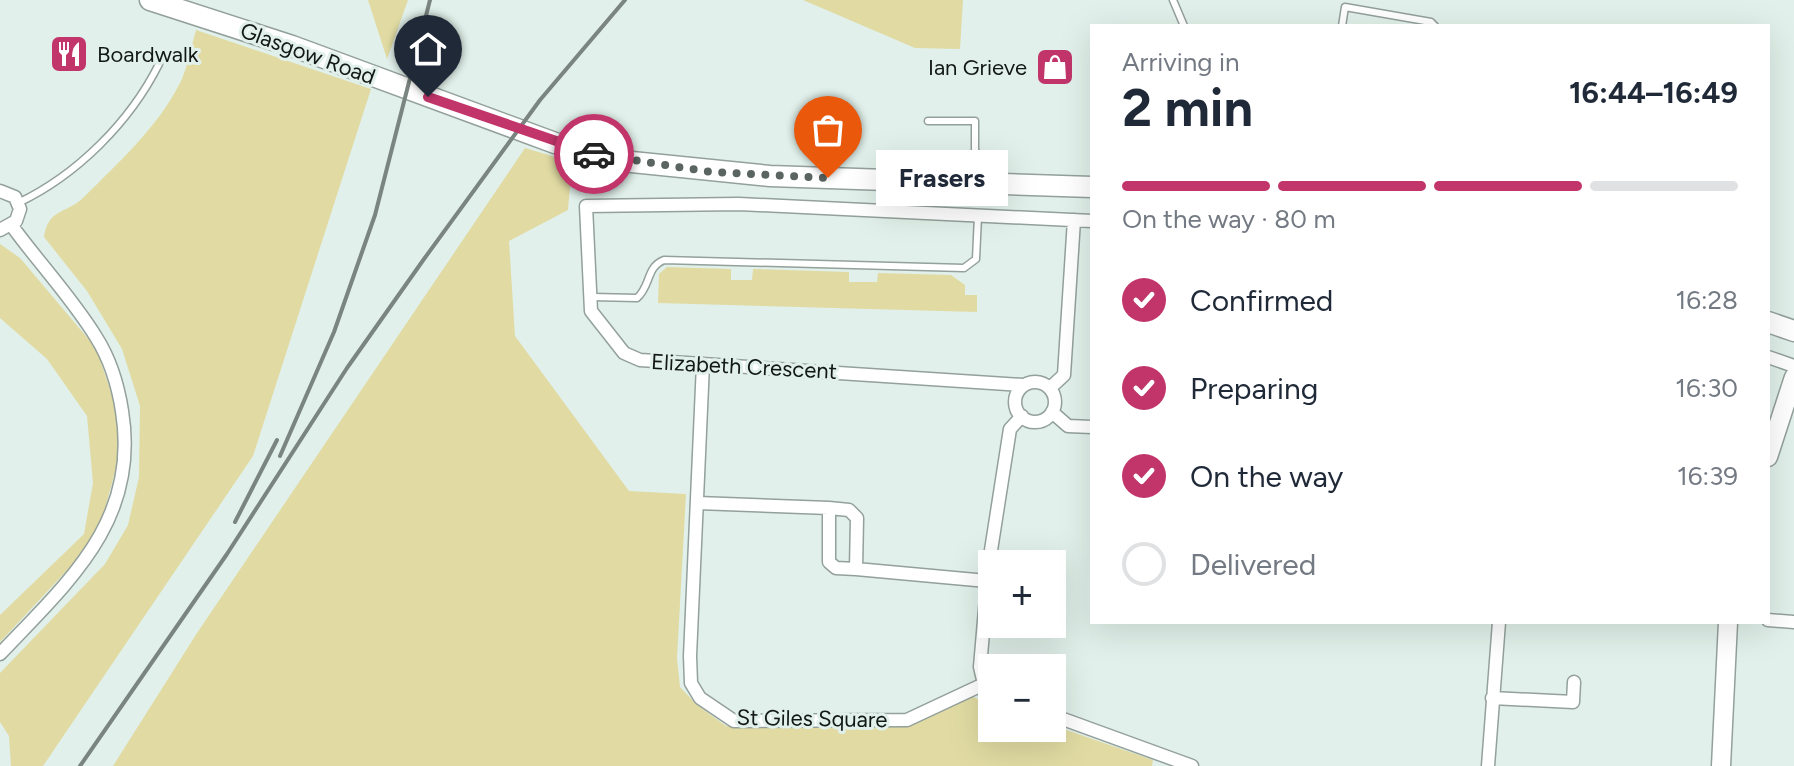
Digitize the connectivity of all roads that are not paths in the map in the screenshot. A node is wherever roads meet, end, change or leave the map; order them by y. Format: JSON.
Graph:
{"nodes":[{"id":1,"x":150,"y":0,"type":"edge"},
{"id":2,"x":1173,"y":0,"type":"edge"},
{"id":3,"x":1183,"y":24,"type":"edge"},
{"id":4,"x":1342,"y":24,"type":"edge"},
{"id":5,"x":1430,"y":24,"type":"edge"},
{"id":6,"x":159,"y":64,"type":"dead end"},
{"id":7,"x":928,"y":121,"type":"dead end"},
{"id":8,"x":887,"y":181,"type":"junction"},
{"id":9,"x":994,"y":184,"type":"junction"},
{"id":10,"x":1090,"y":187,"type":"edge"},
{"id":11,"x":0,"y":191,"type":"edge"},
{"id":12,"x":18,"y":203,"type":"junction"},
{"id":13,"x":885,"y":211,"type":"junction"},
{"id":14,"x":978,"y":216,"type":"junction"},
{"id":15,"x":1074,"y":220,"type":"junction"},
{"id":16,"x":1090,"y":221,"type":"edge"},
{"id":17,"x":6,"y":228,"type":"edge"},
{"id":18,"x":588,"y":297,"type":"junction"},
{"id":19,"x":1770,"y":323,"type":"edge"},
{"id":20,"x":1794,"y":331,"type":"edge"},
{"id":21,"x":1770,"y":358,"type":"edge"},
{"id":22,"x":703,"y":364,"type":"junction"},
{"id":23,"x":1794,"y":366,"type":"edge"},
{"id":24,"x":1794,"y":377,"type":"edge"},
{"id":25,"x":1023,"y":385,"type":"junction"},
{"id":26,"x":1050,"y":388,"type":"junction"},
{"id":27,"x":1052,"y":412,"type":"junction"},
{"id":28,"x":1022,"y":416,"type":"junction"},
{"id":29,"x":1090,"y":427,"type":"edge"},
{"id":30,"x":1770,"y":451,"type":"edge"},
{"id":31,"x":698,"y":503,"type":"junction"},
{"id":32,"x":829,"y":508,"type":"junction"},
{"id":33,"x":992,"y":550,"type":"edge"},
{"id":34,"x":856,"y":569,"type":"junction"},
{"id":35,"x":978,"y":580,"type":"edge"},
{"id":36,"x":1770,"y":620,"type":"edge"},
{"id":37,"x":1794,"y":622,"type":"edge"},
{"id":38,"x":1499,"y":624,"type":"edge"},
{"id":39,"x":1728,"y":624,"type":"edge"},
{"id":40,"x":0,"y":654,"type":"edge"},
{"id":41,"x":1574,"y":682,"type":"dead end"},
{"id":42,"x":978,"y":692,"type":"edge"},
{"id":43,"x":1492,"y":698,"type":"junction"},
{"id":44,"x":1066,"y":721,"type":"edge"},
{"id":45,"x":1169,"y":762,"type":"edge"},
{"id":46,"x":1192,"y":766,"type":"edge"},
{"id":47,"x":1488,"y":766,"type":"edge"},
{"id":48,"x":1721,"y":766,"type":"edge"}],
"edges":[{"from":1,"to":8,"type":"main road","name":"Glasgow Road"},
{"from":2,"to":3,"type":"lane"},
{"from":4,"to":5,"type":"lane"},
{"from":6,"to":12,"type":"lane"},
{"from":7,"to":9,"type":"lane"},
{"from":8,"to":9,"type":"main road","name":"Glasgow Road"},
{"from":8,"to":13,"type":"street"},
{"from":9,"to":10,"type":"main road","name":"Glasgow Road"},
{"from":11,"to":12,"type":"street"},
{"from":12,"to":17,"type":"street"},
{"from":13,"to":14,"type":"street"},
{"from":13,"to":18,"type":"street","name":"Elizabeth Crescent"},
{"from":14,"to":15,"type":"street"},
{"from":14,"to":18,"type":"lane"},
{"from":15,"to":16,"type":"street"},
{"from":15,"to":26,"type":"street"},
{"from":17,"to":40,"type":"street"},
{"from":18,"to":22,"type":"street","name":"Elizabeth Crescent"},
{"from":19,"to":20,"type":"main road"},
{"from":21,"to":23,"type":"street"},
{"from":22,"to":25,"type":"street","name":"Elizabeth Crescent"},
{"from":22,"to":31,"type":"street","name":"St Giles Square"},
{"from":24,"to":30,"type":"street"},
{"from":25,"to":26,"type":"street"},
{"from":25,"to":28,"type":"street"},
{"from":26,"to":27,"type":"street"},
{"from":27,"to":28,"type":"street"},
{"from":27,"to":29,"type":"street"},
{"from":28,"to":33,"type":"street","name":"St Giles Square"},
{"from":31,"to":32,"type":"street"},
{"from":31,"to":42,"type":"street","name":"St Giles Square"},
{"from":32,"to":34,"type":"street"},
{"from":32,"to":34,"type":"street"},
{"from":34,"to":35,"type":"street"},
{"from":36,"to":37,"type":"street"},
{"from":38,"to":43,"type":"street"},
{"from":39,"to":48,"type":"street"},
{"from":41,"to":43,"type":"street"},
{"from":43,"to":47,"type":"street"},
{"from":44,"to":45,"type":"street"},
{"from":45,"to":46,"type":"street"}]}
